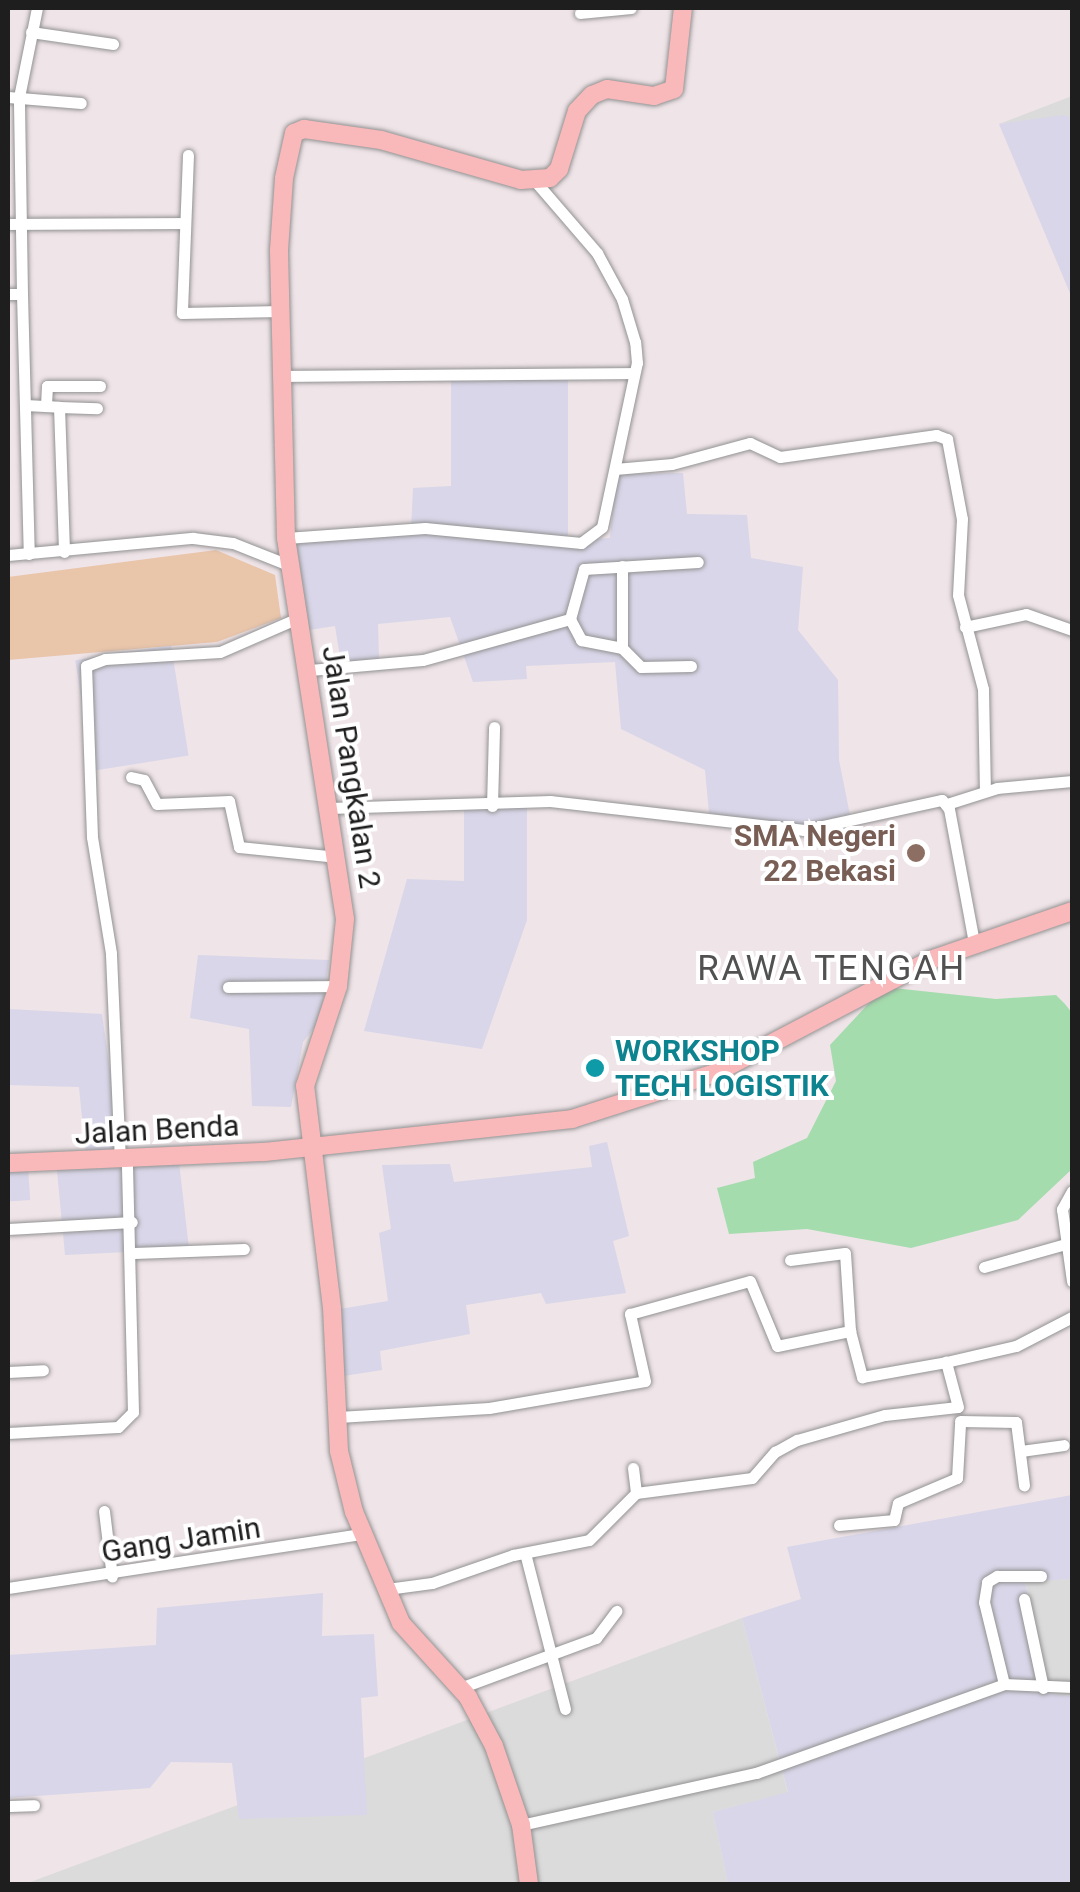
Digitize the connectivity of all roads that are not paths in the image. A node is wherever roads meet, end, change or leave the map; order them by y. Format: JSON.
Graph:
{"nodes":[{"id":1,"x":36,"y":8,"type":"edge"},
{"id":2,"x":630,"y":8,"type":"edge"},
{"id":3,"x":680,"y":8,"type":"edge"},
{"id":4,"x":580,"y":12,"type":"dead end"},
{"id":5,"x":31,"y":32,"type":"junction"},
{"id":6,"x":113,"y":44,"type":"dead end"},
{"id":7,"x":13,"y":97,"type":"edge"},
{"id":8,"x":81,"y":103,"type":"dead end"},
{"id":9,"x":188,"y":155,"type":"dead end"},
{"id":10,"x":535,"y":182,"type":"junction"},
{"id":11,"x":185,"y":223,"type":"junction"},
{"id":12,"x":14,"y":224,"type":"edge"},
{"id":13,"x":8,"y":294,"type":"edge"},
{"id":14,"x":22,"y":294,"type":"junction"},
{"id":15,"x":281,"y":311,"type":"junction"},
{"id":16,"x":634,"y":374,"type":"junction"},
{"id":17,"x":283,"y":376,"type":"junction"},
{"id":18,"x":100,"y":386,"type":"dead end"},
{"id":19,"x":25,"y":406,"type":"junction"},
{"id":20,"x":53,"y":406,"type":"junction"},
{"id":21,"x":97,"y":408,"type":"dead end"},
{"id":22,"x":614,"y":470,"type":"junction"},
{"id":23,"x":286,"y":538,"type":"junction"},
{"id":24,"x":64,"y":552,"type":"junction"},
{"id":25,"x":29,"y":554,"type":"junction"},
{"id":26,"x":8,"y":556,"type":"edge"},
{"id":27,"x":698,"y":562,"type":"dead end"},
{"id":28,"x":291,"y":566,"type":"junction"},
{"id":29,"x":622,"y":566,"type":"junction"},
{"id":30,"x":300,"y":617,"type":"junction"},
{"id":31,"x":570,"y":619,"type":"junction"},
{"id":32,"x":965,"y":627,"type":"junction"},
{"id":33,"x":1072,"y":630,"type":"edge"},
{"id":34,"x":622,"y":648,"type":"junction"},
{"id":35,"x":690,"y":666,"type":"dead end"},
{"id":36,"x":310,"y":670,"type":"junction"},
{"id":37,"x":494,"y":727,"type":"dead end"},
{"id":38,"x":132,"y":777,"type":"dead end"},
{"id":39,"x":1072,"y":781,"type":"edge"},
{"id":40,"x":984,"y":791,"type":"junction"},
{"id":41,"x":947,"y":804,"type":"junction"},
{"id":42,"x":492,"y":806,"type":"junction"},
{"id":43,"x":328,"y":808,"type":"junction"},
{"id":44,"x":337,"y":858,"type":"junction"},
{"id":45,"x":1072,"y":911,"type":"edge"},
{"id":46,"x":974,"y":942,"type":"junction"},
{"id":47,"x":338,"y":986,"type":"junction"},
{"id":48,"x":228,"y":987,"type":"dead end"},
{"id":49,"x":309,"y":1148,"type":"junction"},
{"id":50,"x":124,"y":1160,"type":"junction"},
{"id":51,"x":8,"y":1164,"type":"edge"},
{"id":52,"x":1072,"y":1191,"type":"edge"},
{"id":53,"x":132,"y":1222,"type":"junction"},
{"id":54,"x":8,"y":1229,"type":"edge"},
{"id":55,"x":1062,"y":1244,"type":"junction"},
{"id":56,"x":244,"y":1249,"type":"dead end"},
{"id":57,"x":134,"y":1254,"type":"junction"},
{"id":58,"x":790,"y":1260,"type":"dead end"},
{"id":59,"x":984,"y":1267,"type":"dead end"},
{"id":60,"x":1072,"y":1281,"type":"edge"},
{"id":61,"x":1072,"y":1316,"type":"edge"},
{"id":62,"x":850,"y":1331,"type":"junction"},
{"id":63,"x":946,"y":1362,"type":"junction"},
{"id":64,"x":42,"y":1370,"type":"dead end"},
{"id":65,"x":8,"y":1372,"type":"edge"},
{"id":66,"x":958,"y":1407,"type":"junction"},
{"id":67,"x":338,"y":1417,"type":"junction"},
{"id":68,"x":960,"y":1424,"type":"junction"},
{"id":69,"x":8,"y":1432,"type":"edge"},
{"id":70,"x":1064,"y":1445,"type":"dead end"},
{"id":71,"x":1021,"y":1451,"type":"junction"},
{"id":72,"x":633,"y":1468,"type":"dead end"},
{"id":73,"x":1024,"y":1484,"type":"dead end"},
{"id":74,"x":636,"y":1494,"type":"junction"},
{"id":75,"x":104,"y":1510,"type":"dead end"},
{"id":76,"x":839,"y":1525,"type":"dead end"},
{"id":77,"x":362,"y":1534,"type":"junction"},
{"id":78,"x":525,"y":1553,"type":"junction"},
{"id":79,"x":1040,"y":1576,"type":"dead end"},
{"id":80,"x":112,"y":1577,"type":"junction"},
{"id":81,"x":8,"y":1588,"type":"edge"},
{"id":82,"x":387,"y":1589,"type":"junction"},
{"id":83,"x":1024,"y":1599,"type":"dead end"},
{"id":84,"x":616,"y":1611,"type":"dead end"},
{"id":85,"x":553,"y":1656,"type":"junction"},
{"id":86,"x":1004,"y":1684,"type":"junction"},
{"id":87,"x":1072,"y":1687,"type":"edge"},
{"id":88,"x":460,"y":1688,"type":"junction"},
{"id":89,"x":1044,"y":1688,"type":"junction"},
{"id":90,"x":565,"y":1709,"type":"dead end"},
{"id":91,"x":34,"y":1805,"type":"dead end"},
{"id":92,"x":8,"y":1806,"type":"edge"},
{"id":93,"x":521,"y":1825,"type":"junction"},
{"id":94,"x":528,"y":1884,"type":"edge"}],
"edges":[{"from":1,"to":5,"type":"street"},
{"from":2,"to":4,"type":"street"},
{"from":3,"to":10,"type":"street"},
{"from":5,"to":6,"type":"street"},
{"from":5,"to":7,"type":"street"},
{"from":7,"to":8,"type":"street"},
{"from":7,"to":12,"type":"street"},
{"from":9,"to":11,"type":"street"},
{"from":10,"to":15,"type":"street","name":"Jalan Pangkalan 2"},
{"from":10,"to":16,"type":"street"},
{"from":11,"to":12,"type":"street"},
{"from":11,"to":15,"type":"street"},
{"from":12,"to":14,"type":"street"},
{"from":13,"to":14,"type":"street"},
{"from":14,"to":19,"type":"street"},
{"from":15,"to":17,"type":"street","name":"Jalan Pangkalan 2"},
{"from":16,"to":17,"type":"street"},
{"from":16,"to":22,"type":"street"},
{"from":17,"to":23,"type":"street","name":"Jalan Pangkalan 2"},
{"from":18,"to":20,"type":"street"},
{"from":19,"to":20,"type":"street"},
{"from":19,"to":25,"type":"street"},
{"from":20,"to":21,"type":"street"},
{"from":20,"to":24,"type":"street"},
{"from":22,"to":23,"type":"street"},
{"from":22,"to":32,"type":"street"},
{"from":23,"to":28,"type":"street","name":"Jalan Pangkalan 2"},
{"from":24,"to":25,"type":"street"},
{"from":24,"to":28,"type":"street"},
{"from":25,"to":26,"type":"street"},
{"from":27,"to":29,"type":"street"},
{"from":28,"to":30,"type":"street","name":"Jalan Pangkalan 2"},
{"from":29,"to":31,"type":"street"},
{"from":29,"to":34,"type":"street"},
{"from":30,"to":36,"type":"street","name":"Jalan Pangkalan 2"},
{"from":30,"to":50,"type":"street"},
{"from":31,"to":34,"type":"street"},
{"from":31,"to":36,"type":"street"},
{"from":32,"to":33,"type":"street"},
{"from":32,"to":40,"type":"street"},
{"from":34,"to":35,"type":"street"},
{"from":36,"to":43,"type":"street","name":"Jalan Pangkalan 2"},
{"from":37,"to":42,"type":"street"},
{"from":38,"to":44,"type":"street"},
{"from":39,"to":40,"type":"street"},
{"from":40,"to":41,"type":"street"},
{"from":41,"to":42,"type":"street"},
{"from":41,"to":46,"type":"street"},
{"from":42,"to":43,"type":"street"},
{"from":43,"to":44,"type":"street","name":"Jalan Pangkalan 2"},
{"from":44,"to":47,"type":"street","name":"Jalan Pangkalan 2"},
{"from":45,"to":46,"type":"street","name":"Jalan Benda"},
{"from":46,"to":49,"type":"street","name":"Jalan Benda"},
{"from":47,"to":48,"type":"street"},
{"from":47,"to":49,"type":"street","name":"Jalan Pangkalan 2"},
{"from":49,"to":50,"type":"street","name":"Jalan Benda"},
{"from":49,"to":67,"type":"street","name":"Jalan Pangkalan 2"},
{"from":50,"to":51,"type":"street","name":"Jalan Benda"},
{"from":50,"to":53,"type":"street"},
{"from":52,"to":55,"type":"street"},
{"from":53,"to":54,"type":"street"},
{"from":53,"to":57,"type":"street"},
{"from":55,"to":59,"type":"street"},
{"from":55,"to":60,"type":"street"},
{"from":56,"to":57,"type":"street"},
{"from":57,"to":69,"type":"street"},
{"from":58,"to":62,"type":"street"},
{"from":61,"to":63,"type":"street"},
{"from":62,"to":63,"type":"street"},
{"from":62,"to":67,"type":"street"},
{"from":63,"to":66,"type":"street"},
{"from":64,"to":65,"type":"street"},
{"from":66,"to":68,"type":"street"},
{"from":66,"to":74,"type":"street"},
{"from":67,"to":77,"type":"street","name":"Jalan Pangkalan 2"},
{"from":68,"to":71,"type":"street"},
{"from":68,"to":76,"type":"street"},
{"from":70,"to":71,"type":"street"},
{"from":71,"to":73,"type":"street"},
{"from":72,"to":74,"type":"street"},
{"from":74,"to":78,"type":"street"},
{"from":75,"to":80,"type":"street"},
{"from":77,"to":80,"type":"street","name":"Gang Jamin"},
{"from":77,"to":82,"type":"street","name":"Jalan Pangkalan 2"},
{"from":78,"to":82,"type":"street"},
{"from":78,"to":85,"type":"street"},
{"from":79,"to":86,"type":"street"},
{"from":80,"to":81,"type":"street","name":"Gang Jamin"},
{"from":82,"to":88,"type":"street","name":"Jalan Pangkalan 2"},
{"from":83,"to":89,"type":"street"},
{"from":84,"to":85,"type":"street"},
{"from":85,"to":88,"type":"street"},
{"from":85,"to":90,"type":"street"},
{"from":86,"to":89,"type":"street"},
{"from":86,"to":93,"type":"street"},
{"from":87,"to":89,"type":"street"},
{"from":88,"to":93,"type":"street","name":"Jalan Pangkalan 2"},
{"from":91,"to":92,"type":"street"},
{"from":93,"to":94,"type":"street","name":"Jalan Pangkalan 2"}]}
